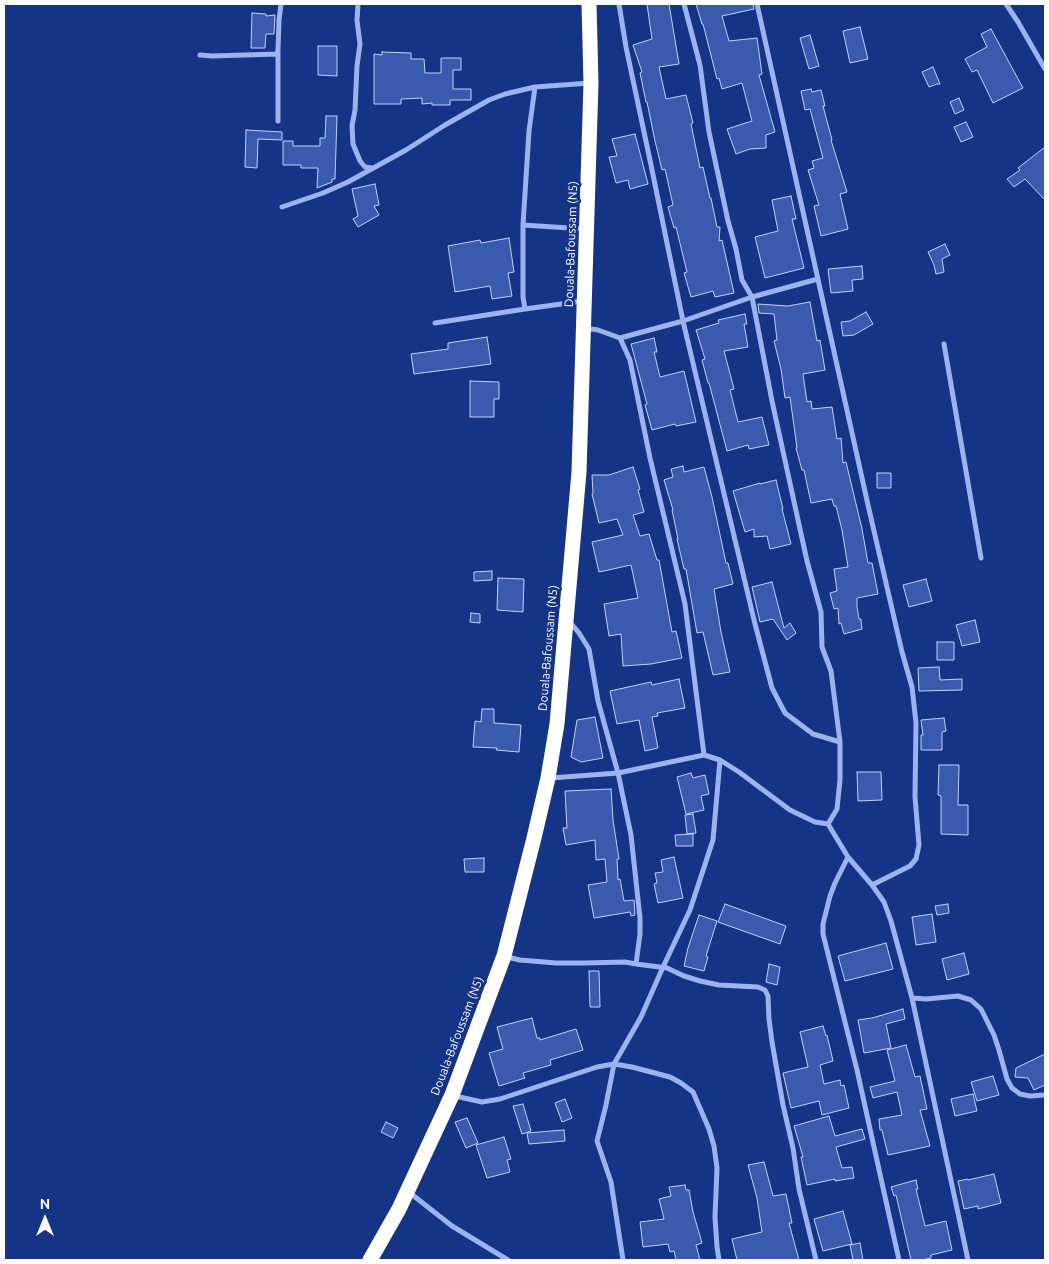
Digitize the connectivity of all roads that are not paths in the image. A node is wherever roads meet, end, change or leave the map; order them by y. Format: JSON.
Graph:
{"nodes":[{"id":1,"x":281,"y":4,"type":"edge"},
{"id":2,"x":358,"y":4,"type":"edge"},
{"id":3,"x":588,"y":4,"type":"edge"},
{"id":4,"x":619,"y":4,"type":"edge"},
{"id":5,"x":684,"y":4,"type":"edge"},
{"id":6,"x":757,"y":4,"type":"edge"},
{"id":7,"x":1006,"y":4,"type":"edge"},
{"id":8,"x":278,"y":50,"type":"junction"},
{"id":9,"x":200,"y":55,"type":"dead end"},
{"id":10,"x":1045,"y":68,"type":"edge"},
{"id":11,"x":591,"y":83,"type":"junction"},
{"id":12,"x":534,"y":87,"type":"junction"},
{"id":13,"x":278,"y":121,"type":"dead end"},
{"id":14,"x":372,"y":168,"type":"junction"},
{"id":15,"x":282,"y":207,"type":"dead end"},
{"id":16,"x":523,"y":225,"type":"junction"},
{"id":17,"x":587,"y":229,"type":"junction"},
{"id":18,"x":818,"y":279,"type":"junction"},
{"id":19,"x":752,"y":297,"type":"junction"},
{"id":20,"x":584,"y":301,"type":"junction"},
{"id":21,"x":525,"y":308,"type":"junction"},
{"id":22,"x":683,"y":321,"type":"junction"},
{"id":23,"x":435,"y":323,"type":"dead end"},
{"id":24,"x":584,"y":328,"type":"junction"},
{"id":25,"x":620,"y":338,"type":"junction"},
{"id":26,"x":944,"y":344,"type":"dead end"},
{"id":27,"x":981,"y":558,"type":"dead end"},
{"id":28,"x":566,"y":617,"type":"junction"},
{"id":29,"x":840,"y":742,"type":"junction"},
{"id":30,"x":704,"y":755,"type":"junction"},
{"id":31,"x":720,"y":760,"type":"junction"},
{"id":32,"x":618,"y":773,"type":"junction"},
{"id":33,"x":548,"y":778,"type":"junction"},
{"id":34,"x":828,"y":824,"type":"junction"},
{"id":35,"x":848,"y":857,"type":"junction"},
{"id":36,"x":872,"y":885,"type":"junction"},
{"id":37,"x":504,"y":956,"type":"junction"},
{"id":38,"x":636,"y":964,"type":"junction"},
{"id":39,"x":663,"y":967,"type":"junction"},
{"id":40,"x":912,"y":998,"type":"junction"},
{"id":41,"x":614,"y":1064,"type":"junction"},
{"id":42,"x":452,"y":1095,"type":"junction"},
{"id":43,"x":1045,"y":1095,"type":"edge"},
{"id":44,"x":408,"y":1191,"type":"junction"},
{"id":45,"x":370,"y":1260,"type":"edge"},
{"id":46,"x":508,"y":1260,"type":"edge"},
{"id":47,"x":623,"y":1260,"type":"edge"},
{"id":48,"x":719,"y":1260,"type":"edge"},
{"id":49,"x":816,"y":1260,"type":"edge"},
{"id":50,"x":899,"y":1260,"type":"edge"},
{"id":51,"x":968,"y":1260,"type":"edge"}],
"edges":[{"from":1,"to":8,"type":"street"},
{"from":2,"to":14,"type":"street"},
{"from":3,"to":11,"type":"highway","name":"Douala-Bafoussam (N5)"},
{"from":4,"to":22,"type":"street"},
{"from":5,"to":19,"type":"street"},
{"from":6,"to":18,"type":"street"},
{"from":7,"to":10,"type":"street"},
{"from":8,"to":9,"type":"street"},
{"from":8,"to":13,"type":"street"},
{"from":11,"to":12,"type":"street"},
{"from":11,"to":17,"type":"highway","name":"Douala-Bafoussam (N5)"},
{"from":12,"to":14,"type":"street"},
{"from":12,"to":16,"type":"street"},
{"from":14,"to":15,"type":"street"},
{"from":16,"to":17,"type":"street"},
{"from":16,"to":21,"type":"street"},
{"from":17,"to":20,"type":"highway","name":"Douala-Bafoussam (N5)"},
{"from":18,"to":19,"type":"street"},
{"from":18,"to":36,"type":"street"},
{"from":19,"to":22,"type":"street"},
{"from":19,"to":29,"type":"street"},
{"from":20,"to":21,"type":"street"},
{"from":20,"to":24,"type":"highway","name":"Douala-Bafoussam (N5)"},
{"from":21,"to":23,"type":"street"},
{"from":22,"to":25,"type":"street"},
{"from":22,"to":29,"type":"street"},
{"from":24,"to":25,"type":"street"},
{"from":24,"to":28,"type":"highway","name":"Douala-Bafoussam (N5)"},
{"from":25,"to":30,"type":"street"},
{"from":26,"to":27,"type":"street"},
{"from":28,"to":32,"type":"street"},
{"from":28,"to":33,"type":"highway","name":"Douala-Bafoussam (N5)"},
{"from":29,"to":34,"type":"street"},
{"from":30,"to":31,"type":"street"},
{"from":30,"to":32,"type":"street"},
{"from":31,"to":34,"type":"street"},
{"from":31,"to":39,"type":"street"},
{"from":32,"to":33,"type":"street"},
{"from":32,"to":38,"type":"street"},
{"from":33,"to":37,"type":"highway","name":"Douala-Bafoussam (N5)"},
{"from":34,"to":35,"type":"street"},
{"from":35,"to":36,"type":"street"},
{"from":35,"to":50,"type":"street"},
{"from":36,"to":40,"type":"street"},
{"from":37,"to":38,"type":"street"},
{"from":37,"to":42,"type":"highway","name":"Douala-Bafoussam (N5)"},
{"from":38,"to":39,"type":"street"},
{"from":39,"to":41,"type":"street"},
{"from":39,"to":49,"type":"street"},
{"from":40,"to":43,"type":"street"},
{"from":40,"to":51,"type":"street"},
{"from":41,"to":42,"type":"street"},
{"from":41,"to":47,"type":"street"},
{"from":41,"to":48,"type":"street"},
{"from":42,"to":44,"type":"highway","name":"Douala-Bafoussam (N5)"},
{"from":44,"to":45,"type":"highway","name":"Douala-Bafoussam (N5)"},
{"from":44,"to":46,"type":"street"}]}
